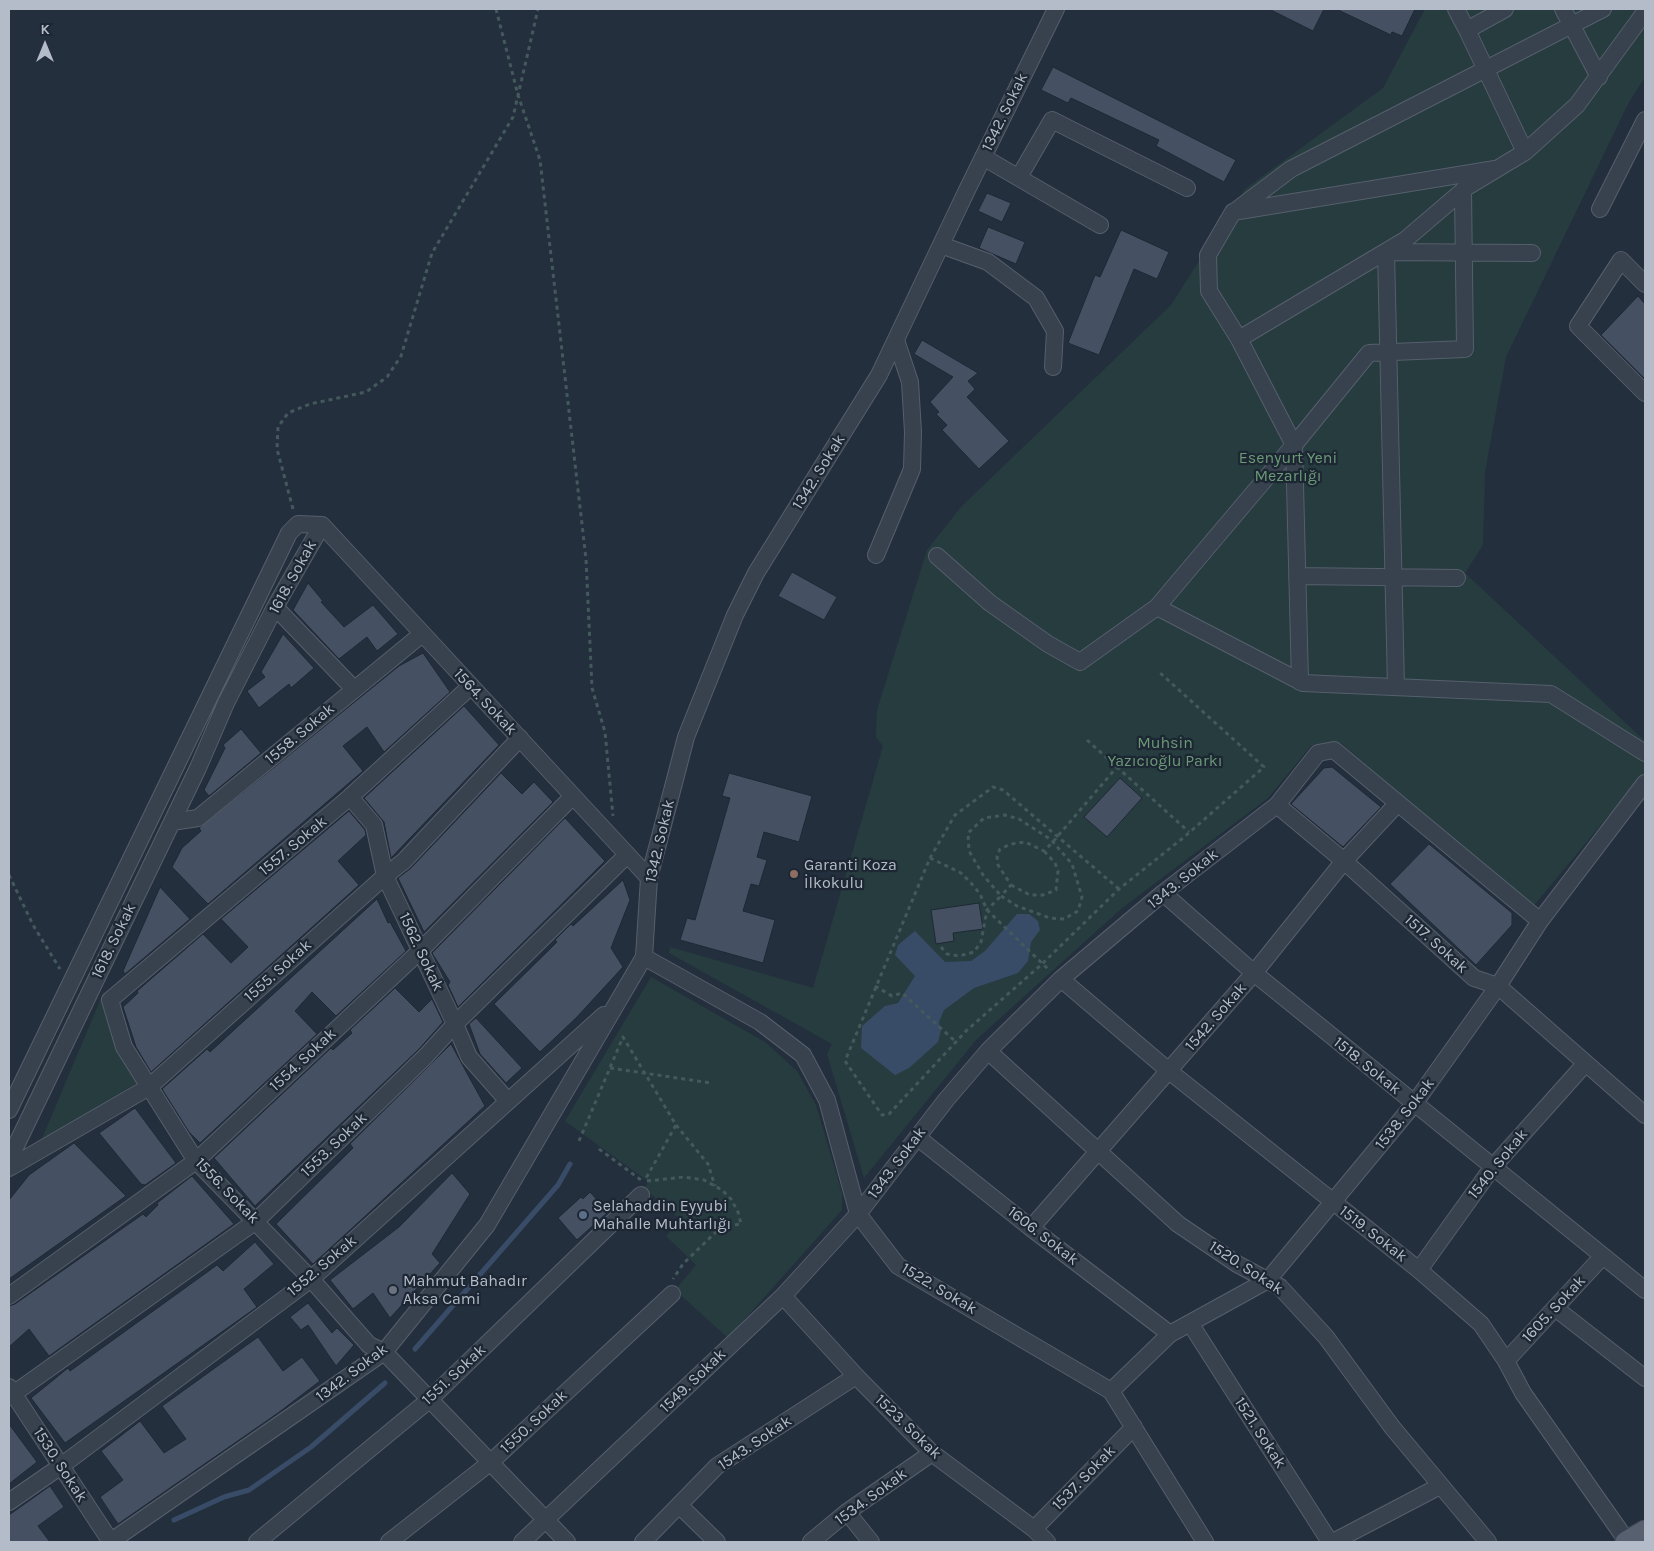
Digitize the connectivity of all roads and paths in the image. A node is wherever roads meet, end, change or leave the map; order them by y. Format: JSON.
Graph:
{"nodes":[{"id":1,"x":496,"y":9,"type":"edge"},
{"id":2,"x":538,"y":9,"type":"edge"},
{"id":3,"x":1056,"y":9,"type":"edge"},
{"id":4,"x":1456,"y":9,"type":"edge"},
{"id":5,"x":1506,"y":9,"type":"edge"},
{"id":6,"x":1563,"y":9,"type":"edge"},
{"id":7,"x":1603,"y":9,"type":"edge"},
{"id":8,"x":1645,"y":12,"type":"edge"},
{"id":9,"x":1572,"y":27,"type":"junction"},
{"id":10,"x":1467,"y":30,"type":"junction"},
{"id":11,"x":1486,"y":70,"type":"junction"},
{"id":12,"x":1599,"y":77,"type":"junction"},
{"id":13,"x":518,"y":95,"type":"junction"},
{"id":14,"x":1645,"y":122,"type":"edge"},
{"id":15,"x":1525,"y":152,"type":"junction"},
{"id":16,"x":983,"y":157,"type":"junction"},
{"id":17,"x":1495,"y":170,"type":"junction"},
{"id":18,"x":1019,"y":178,"type":"junction"},
{"id":19,"x":1187,"y":188,"type":"dead end"},
{"id":20,"x":1463,"y":190,"type":"junction"},
{"id":21,"x":1600,"y":209,"type":"dead end"},
{"id":22,"x":1233,"y":212,"type":"junction"},
{"id":23,"x":1100,"y":225,"type":"dead end"},
{"id":24,"x":941,"y":245,"type":"junction"},
{"id":25,"x":1386,"y":252,"type":"junction"},
{"id":26,"x":1464,"y":252,"type":"junction"},
{"id":27,"x":1532,"y":253,"type":"dead end"},
{"id":28,"x":1645,"y":284,"type":"edge"},
{"id":29,"x":1239,"y":339,"type":"junction"},
{"id":30,"x":896,"y":340,"type":"junction"},
{"id":31,"x":1388,"y":352,"type":"junction"},
{"id":32,"x":1053,"y":368,"type":"dead end"},
{"id":33,"x":1645,"y":393,"type":"edge"},
{"id":34,"x":1294,"y":445,"type":"junction"},
{"id":35,"x":298,"y":524,"type":"junction"},
{"id":36,"x":322,"y":525,"type":"junction"},
{"id":37,"x":876,"y":555,"type":"dead end"},
{"id":38,"x":937,"y":556,"type":"dead end"},
{"id":39,"x":1297,"y":576,"type":"junction"},
{"id":40,"x":1394,"y":577,"type":"junction"},
{"id":41,"x":1457,"y":578,"type":"dead end"},
{"id":42,"x":275,"y":607,"type":"junction"},
{"id":43,"x":1157,"y":607,"type":"junction"},
{"id":44,"x":422,"y":634,"type":"junction"},
{"id":45,"x":1158,"y":671,"type":"dead end"},
{"id":46,"x":1300,"y":682,"type":"junction"},
{"id":47,"x":471,"y":686,"type":"junction"},
{"id":48,"x":1396,"y":687,"type":"junction"},
{"id":49,"x":354,"y":689,"type":"junction"},
{"id":50,"x":520,"y":738,"type":"junction"},
{"id":51,"x":1087,"y":740,"type":"dead end"},
{"id":52,"x":1645,"y":752,"type":"edge"},
{"id":53,"x":1117,"y":767,"type":"junction"},
{"id":54,"x":1645,"y":783,"type":"edge"},
{"id":55,"x":573,"y":796,"type":"junction"},
{"id":56,"x":350,"y":797,"type":"junction"},
{"id":57,"x":1398,"y":803,"type":"junction"},
{"id":58,"x":1277,"y":805,"type":"junction"},
{"id":59,"x":613,"y":820,"type":"dead end"},
{"id":60,"x":172,"y":822,"type":"junction"},
{"id":61,"x":1189,"y":832,"type":"junction"},
{"id":62,"x":1057,"y":837,"type":"junction"},
{"id":63,"x":1052,"y":842,"type":"junction"},
{"id":64,"x":1044,"y":851,"type":"junction"},
{"id":65,"x":627,"y":855,"type":"junction"},
{"id":66,"x":930,"y":858,"type":"junction"},
{"id":67,"x":1344,"y":861,"type":"junction"},
{"id":68,"x":9,"y":876,"type":"edge"},
{"id":69,"x":385,"y":876,"type":"junction"},
{"id":70,"x":649,"y":878,"type":"junction"},
{"id":71,"x":1011,"y":885,"type":"junction"},
{"id":72,"x":1119,"y":889,"type":"junction"},
{"id":73,"x":1163,"y":893,"type":"junction"},
{"id":74,"x":1001,"y":896,"type":"junction"},
{"id":75,"x":987,"y":910,"type":"junction"},
{"id":76,"x":1540,"y":921,"type":"junction"},
{"id":77,"x":941,"y":947,"type":"dead end"},
{"id":78,"x":421,"y":950,"type":"junction"},
{"id":79,"x":644,"y":958,"type":"junction"},
{"id":80,"x":1042,"y":965,"type":"junction"},
{"id":81,"x":1254,"y":973,"type":"junction"},
{"id":82,"x":73,"y":980,"type":"junction"},
{"id":83,"x":1061,"y":980,"type":"junction"},
{"id":84,"x":875,"y":986,"type":"junction"},
{"id":85,"x":1498,"y":986,"type":"junction"},
{"id":86,"x":110,"y":1000,"type":"joint"},
{"id":87,"x":615,"y":1005,"type":"junction"},
{"id":88,"x":455,"y":1024,"type":"junction"},
{"id":89,"x":956,"y":1042,"type":"junction"},
{"id":90,"x":988,"y":1051,"type":"junction"},
{"id":91,"x":1585,"y":1064,"type":"junction"},
{"id":92,"x":610,"y":1068,"type":"junction"},
{"id":93,"x":1169,"y":1071,"type":"junction"},
{"id":94,"x":645,"y":1074,"type":"junction"},
{"id":95,"x":711,"y":1083,"type":"dead end"},
{"id":96,"x":149,"y":1087,"type":"junction"},
{"id":97,"x":507,"y":1100,"type":"junction"},
{"id":98,"x":1414,"y":1104,"type":"junction"},
{"id":99,"x":9,"y":1110,"type":"edge"},
{"id":100,"x":1645,"y":1114,"type":"edge"},
{"id":101,"x":676,"y":1125,"type":"junction"},
{"id":102,"x":917,"y":1137,"type":"junction"},
{"id":103,"x":579,"y":1141,"type":"dead end"},
{"id":104,"x":599,"y":1148,"type":"dead end"},
{"id":105,"x":1099,"y":1152,"type":"junction"},
{"id":106,"x":9,"y":1160,"type":"edge"},
{"id":107,"x":196,"y":1161,"type":"junction"},
{"id":108,"x":9,"y":1168,"type":"edge"},
{"id":109,"x":1492,"y":1168,"type":"junction"},
{"id":110,"x":716,"y":1186,"type":"junction"},
{"id":111,"x":642,"y":1188,"type":"junction"},
{"id":112,"x":1334,"y":1203,"type":"junction"},
{"id":113,"x":858,"y":1214,"type":"junction"},
{"id":114,"x":256,"y":1221,"type":"junction"},
{"id":115,"x":1031,"y":1228,"type":"junction"},
{"id":116,"x":1602,"y":1256,"type":"junction"},
{"id":117,"x":1419,"y":1270,"type":"junction"},
{"id":118,"x":310,"y":1279,"type":"junction"},
{"id":119,"x":1268,"y":1280,"type":"junction"},
{"id":120,"x":1645,"y":1290,"type":"edge"},
{"id":121,"x":672,"y":1294,"type":"joint"},
{"id":122,"x":9,"y":1296,"type":"edge"},
{"id":123,"x":783,"y":1296,"type":"junction"},
{"id":124,"x":1555,"y":1308,"type":"junction"},
{"id":125,"x":1190,"y":1323,"type":"junction"},
{"id":126,"x":1170,"y":1334,"type":"junction"},
{"id":127,"x":384,"y":1352,"type":"junction"},
{"id":128,"x":1506,"y":1361,"type":"junction"},
{"id":129,"x":856,"y":1376,"type":"junction"},
{"id":130,"x":1645,"y":1378,"type":"edge"},
{"id":131,"x":1111,"y":1391,"type":"junction"},
{"id":132,"x":10,"y":1393,"type":"edge"},
{"id":133,"x":430,"y":1400,"type":"junction"},
{"id":134,"x":1134,"y":1427,"type":"junction"},
{"id":135,"x":932,"y":1453,"type":"junction"},
{"id":136,"x":491,"y":1462,"type":"junction"},
{"id":137,"x":61,"y":1466,"type":"junction"},
{"id":138,"x":1440,"y":1486,"type":"junction"},
{"id":139,"x":9,"y":1502,"type":"edge"},
{"id":140,"x":680,"y":1506,"type":"junction"},
{"id":141,"x":847,"y":1512,"type":"junction"},
{"id":142,"x":546,"y":1521,"type":"junction"},
{"id":143,"x":1034,"y":1529,"type":"junction"},
{"id":144,"x":1645,"y":1531,"type":"edge"},
{"id":145,"x":110,"y":1542,"type":"edge"},
{"id":146,"x":257,"y":1542,"type":"edge"},
{"id":147,"x":389,"y":1542,"type":"edge"},
{"id":148,"x":522,"y":1542,"type":"edge"},
{"id":149,"x":567,"y":1542,"type":"edge"},
{"id":150,"x":643,"y":1542,"type":"edge"},
{"id":151,"x":718,"y":1542,"type":"edge"},
{"id":152,"x":811,"y":1542,"type":"edge"},
{"id":153,"x":871,"y":1542,"type":"edge"},
{"id":154,"x":1047,"y":1542,"type":"edge"},
{"id":155,"x":1205,"y":1542,"type":"edge"},
{"id":156,"x":1332,"y":1542,"type":"edge"},
{"id":157,"x":1488,"y":1542,"type":"edge"},
{"id":158,"x":1626,"y":1542,"type":"edge"}],
"edges":[{"from":1,"to":13,"type":"path"},
{"from":2,"to":13,"type":"path"},
{"from":3,"to":16,"type":"street","name":"1342. Sokak"},
{"from":4,"to":10,"type":"street"},
{"from":5,"to":10,"type":"street"},
{"from":6,"to":9,"type":"street"},
{"from":7,"to":9,"type":"street"},
{"from":8,"to":12,"type":"street"},
{"from":9,"to":11,"type":"street"},
{"from":9,"to":12,"type":"street"},
{"from":10,"to":11,"type":"street"},
{"from":11,"to":15,"type":"street"},
{"from":11,"to":22,"type":"street"},
{"from":12,"to":15,"type":"street"},
{"from":13,"to":35,"type":"path"},
{"from":13,"to":59,"type":"path"},
{"from":14,"to":21,"type":"street"},
{"from":15,"to":17,"type":"street"},
{"from":16,"to":18,"type":"street"},
{"from":16,"to":24,"type":"street","name":"1342. Sokak"},
{"from":17,"to":20,"type":"street"},
{"from":17,"to":22,"type":"street"},
{"from":18,"to":19,"type":"street"},
{"from":18,"to":23,"type":"street"},
{"from":20,"to":25,"type":"street"},
{"from":20,"to":26,"type":"street"},
{"from":22,"to":29,"type":"street"},
{"from":24,"to":30,"type":"street","name":"1342. Sokak"},
{"from":24,"to":32,"type":"street"},
{"from":25,"to":26,"type":"street"},
{"from":25,"to":29,"type":"street"},
{"from":25,"to":31,"type":"street"},
{"from":26,"to":27,"type":"street"},
{"from":26,"to":31,"type":"street"},
{"from":28,"to":33,"type":"street"},
{"from":29,"to":34,"type":"street"},
{"from":30,"to":37,"type":"street"},
{"from":30,"to":70,"type":"street","name":"1342. Sokak"},
{"from":31,"to":34,"type":"street"},
{"from":31,"to":40,"type":"street"},
{"from":34,"to":39,"type":"street"},
{"from":34,"to":43,"type":"street"},
{"from":35,"to":36,"type":"street","name":"1618. Sokak"},
{"from":35,"to":82,"type":"street","name":"1618. Sokak"},
{"from":36,"to":42,"type":"street","name":"1618. Sokak"},
{"from":36,"to":44,"type":"street","name":"1564. Sokak"},
{"from":38,"to":43,"type":"street"},
{"from":39,"to":40,"type":"street"},
{"from":39,"to":46,"type":"street"},
{"from":40,"to":41,"type":"street"},
{"from":40,"to":48,"type":"street"},
{"from":42,"to":49,"type":"street"},
{"from":42,"to":60,"type":"street","name":"1618. Sokak"},
{"from":43,"to":46,"type":"street"},
{"from":44,"to":47,"type":"street","name":"1564. Sokak"},
{"from":44,"to":49,"type":"street","name":"1558. Sokak"},
{"from":45,"to":61,"type":"path"},
{"from":46,"to":48,"type":"street"},
{"from":47,"to":50,"type":"street","name":"1564. Sokak"},
{"from":47,"to":56,"type":"street","name":"1557. Sokak"},
{"from":48,"to":52,"type":"street"},
{"from":49,"to":60,"type":"street","name":"1558. Sokak"},
{"from":50,"to":55,"type":"street","name":"1564. Sokak"},
{"from":50,"to":69,"type":"street","name":"1555. Sokak"},
{"from":51,"to":53,"type":"path"},
{"from":53,"to":61,"type":"path"},
{"from":53,"to":62,"type":"path"},
{"from":54,"to":76,"type":"street","name":"1538. Sokak"},
{"from":55,"to":65,"type":"street","name":"1564. Sokak"},
{"from":55,"to":78,"type":"street","name":"1554. Sokak"},
{"from":56,"to":69,"type":"street","name":"1562. Sokak"},
{"from":56,"to":86,"type":"street","name":"1557. Sokak"},
{"from":57,"to":58,"type":"street","name":"1343. Sokak"},
{"from":57,"to":67,"type":"street","name":"1542. Sokak"},
{"from":57,"to":76,"type":"street","name":"1343. Sokak"},
{"from":58,"to":67,"type":"street","name":"1517. Sokak"},
{"from":58,"to":73,"type":"street","name":"1343. Sokak"},
{"from":60,"to":106,"type":"street","name":"1618. Sokak"},
{"from":61,"to":72,"type":"path"},
{"from":62,"to":63,"type":"path"},
{"from":62,"to":66,"type":"path"},
{"from":62,"to":72,"type":"path"},
{"from":63,"to":64,"type":"path"},
{"from":63,"to":74,"type":"path"},
{"from":63,"to":74,"type":"path"},
{"from":64,"to":71,"type":"path"},
{"from":64,"to":71,"type":"path"},
{"from":65,"to":70,"type":"street","name":"1564. Sokak"},
{"from":65,"to":88,"type":"street","name":"1553. Sokak"},
{"from":66,"to":75,"type":"path"},
{"from":66,"to":84,"type":"path"},
{"from":67,"to":81,"type":"street","name":"1542. Sokak"},
{"from":67,"to":85,"type":"street","name":"1517. Sokak"},
{"from":68,"to":82,"type":"path"},
{"from":69,"to":78,"type":"street","name":"1562. Sokak"},
{"from":69,"to":96,"type":"street","name":"1555. Sokak"},
{"from":70,"to":79,"type":"street","name":"1342. Sokak"},
{"from":71,"to":74,"type":"path"},
{"from":72,"to":80,"type":"path"},
{"from":73,"to":81,"type":"street","name":"1518. Sokak"},
{"from":73,"to":83,"type":"street","name":"1343. Sokak"},
{"from":74,"to":75,"type":"path"},
{"from":75,"to":77,"type":"path"},
{"from":75,"to":80,"type":"path"},
{"from":76,"to":85,"type":"street","name":"1538. Sokak"},
{"from":78,"to":88,"type":"street","name":"1562. Sokak"},
{"from":78,"to":107,"type":"street","name":"1554. Sokak"},
{"from":79,"to":87,"type":"street","name":"1342. Sokak"},
{"from":79,"to":113,"type":"street","name":"1522. Sokak"},
{"from":80,"to":83,"type":"path"},
{"from":80,"to":89,"type":"path"},
{"from":81,"to":93,"type":"street","name":"1542. Sokak"},
{"from":81,"to":98,"type":"street","name":"1518. Sokak"},
{"from":82,"to":99,"type":"street","name":"1618. Sokak"},
{"from":83,"to":90,"type":"street","name":"1343. Sokak"},
{"from":83,"to":93,"type":"street","name":"1519. Sokak"},
{"from":84,"to":89,"type":"path"},
{"from":84,"to":89,"type":"path"},
{"from":85,"to":91,"type":"street","name":"1517. Sokak"},
{"from":85,"to":98,"type":"street","name":"1538. Sokak"},
{"from":86,"to":96,"type":"street","name":"1556. Sokak"},
{"from":87,"to":97,"type":"street","name":"1552. Sokak"},
{"from":87,"to":127,"type":"street","name":"1342. Sokak"},
{"from":88,"to":97,"type":"street","name":"1562. Sokak"},
{"from":88,"to":114,"type":"street","name":"1553. Sokak"},
{"from":90,"to":102,"type":"street","name":"1343. Sokak"},
{"from":90,"to":105,"type":"street","name":"1520. Sokak"},
{"from":91,"to":100,"type":"street","name":"1517. Sokak"},
{"from":91,"to":109,"type":"street","name":"1540. Sokak"},
{"from":92,"to":94,"type":"path"},
{"from":92,"to":94,"type":"path"},
{"from":92,"to":103,"type":"path"},
{"from":93,"to":105,"type":"street","name":"1542. Sokak"},
{"from":93,"to":112,"type":"street","name":"1519. Sokak"},
{"from":94,"to":95,"type":"path"},
{"from":94,"to":101,"type":"path"},
{"from":96,"to":107,"type":"street","name":"1556. Sokak"},
{"from":96,"to":108,"type":"street","name":"1555. Sokak"},
{"from":97,"to":118,"type":"street","name":"1552. Sokak"},
{"from":98,"to":109,"type":"street","name":"1518. Sokak"},
{"from":98,"to":112,"type":"street","name":"1538. Sokak"},
{"from":101,"to":110,"type":"path"},
{"from":101,"to":111,"type":"path"},
{"from":102,"to":113,"type":"street","name":"1343. Sokak"},
{"from":102,"to":115,"type":"street","name":"1606. Sokak"},
{"from":104,"to":111,"type":"path"},
{"from":105,"to":115,"type":"street","name":"1542. Sokak"},
{"from":105,"to":119,"type":"street","name":"1520. Sokak"},
{"from":107,"to":114,"type":"street","name":"1556. Sokak"},
{"from":107,"to":122,"type":"street","name":"1554. Sokak"},
{"from":109,"to":116,"type":"street","name":"1518. Sokak"},
{"from":109,"to":117,"type":"street","name":"1540. Sokak"},
{"from":110,"to":111,"type":"path"},
{"from":110,"to":121,"type":"path"},
{"from":111,"to":133,"type":"street","name":"1551. Sokak"},
{"from":112,"to":117,"type":"street","name":"1519. Sokak"},
{"from":112,"to":119,"type":"street","name":"1538. Sokak"},
{"from":113,"to":123,"type":"street","name":"1549. Sokak"},
{"from":113,"to":131,"type":"street","name":"1522. Sokak"},
{"from":114,"to":118,"type":"street","name":"1556. Sokak"},
{"from":114,"to":132,"type":"street","name":"1553. Sokak"},
{"from":115,"to":126,"type":"street","name":"1606. Sokak"},
{"from":116,"to":120,"type":"street","name":"1518. Sokak"},
{"from":116,"to":124,"type":"street","name":"1605. Sokak"},
{"from":117,"to":128,"type":"street","name":"1519. Sokak"},
{"from":118,"to":127,"type":"street","name":"1556. Sokak"},
{"from":118,"to":137,"type":"street","name":"1552. Sokak"},
{"from":119,"to":125,"type":"street","name":"1538. Sokak"},
{"from":119,"to":138,"type":"street","name":"1520. Sokak"},
{"from":121,"to":136,"type":"street","name":"1550. Sokak"},
{"from":123,"to":129,"type":"street","name":"1523. Sokak"},
{"from":123,"to":142,"type":"street","name":"1549. Sokak"},
{"from":124,"to":128,"type":"street","name":"1605. Sokak"},
{"from":124,"to":130,"type":"street"},
{"from":125,"to":126,"type":"street","name":"1538. Sokak"},
{"from":125,"to":156,"type":"street","name":"1521. Sokak"},
{"from":126,"to":131,"type":"street","name":"1538. Sokak"},
{"from":127,"to":133,"type":"street","name":"1556. Sokak"},
{"from":127,"to":145,"type":"street","name":"1342. Sokak"},
{"from":128,"to":158,"type":"street","name":"1519. Sokak"},
{"from":129,"to":135,"type":"street","name":"1523. Sokak"},
{"from":129,"to":140,"type":"street","name":"1543. Sokak"},
{"from":131,"to":134,"type":"street","name":"1522. Sokak"},
{"from":132,"to":137,"type":"street","name":"1530. Sokak"},
{"from":133,"to":136,"type":"street","name":"1556. Sokak"},
{"from":133,"to":146,"type":"street","name":"1551. Sokak"},
{"from":134,"to":143,"type":"street","name":"1537. Sokak"},
{"from":134,"to":155,"type":"street","name":"1522. Sokak"},
{"from":135,"to":141,"type":"street","name":"1534. Sokak"},
{"from":135,"to":143,"type":"street","name":"1523. Sokak"},
{"from":136,"to":142,"type":"street","name":"1556. Sokak"},
{"from":136,"to":147,"type":"street","name":"1550. Sokak"},
{"from":137,"to":139,"type":"street","name":"1552. Sokak"},
{"from":137,"to":145,"type":"street","name":"1530. Sokak"},
{"from":138,"to":156,"type":"street"},
{"from":138,"to":157,"type":"street","name":"1520. Sokak"},
{"from":140,"to":150,"type":"street","name":"1543. Sokak"},
{"from":140,"to":151,"type":"street"},
{"from":141,"to":152,"type":"street","name":"1534. Sokak"},
{"from":141,"to":153,"type":"street"},
{"from":142,"to":148,"type":"street","name":"1549. Sokak"},
{"from":142,"to":149,"type":"street","name":"1556. Sokak"},
{"from":143,"to":154,"type":"street","name":"1523. Sokak"},
{"from":144,"to":158,"type":"main road"}]}
